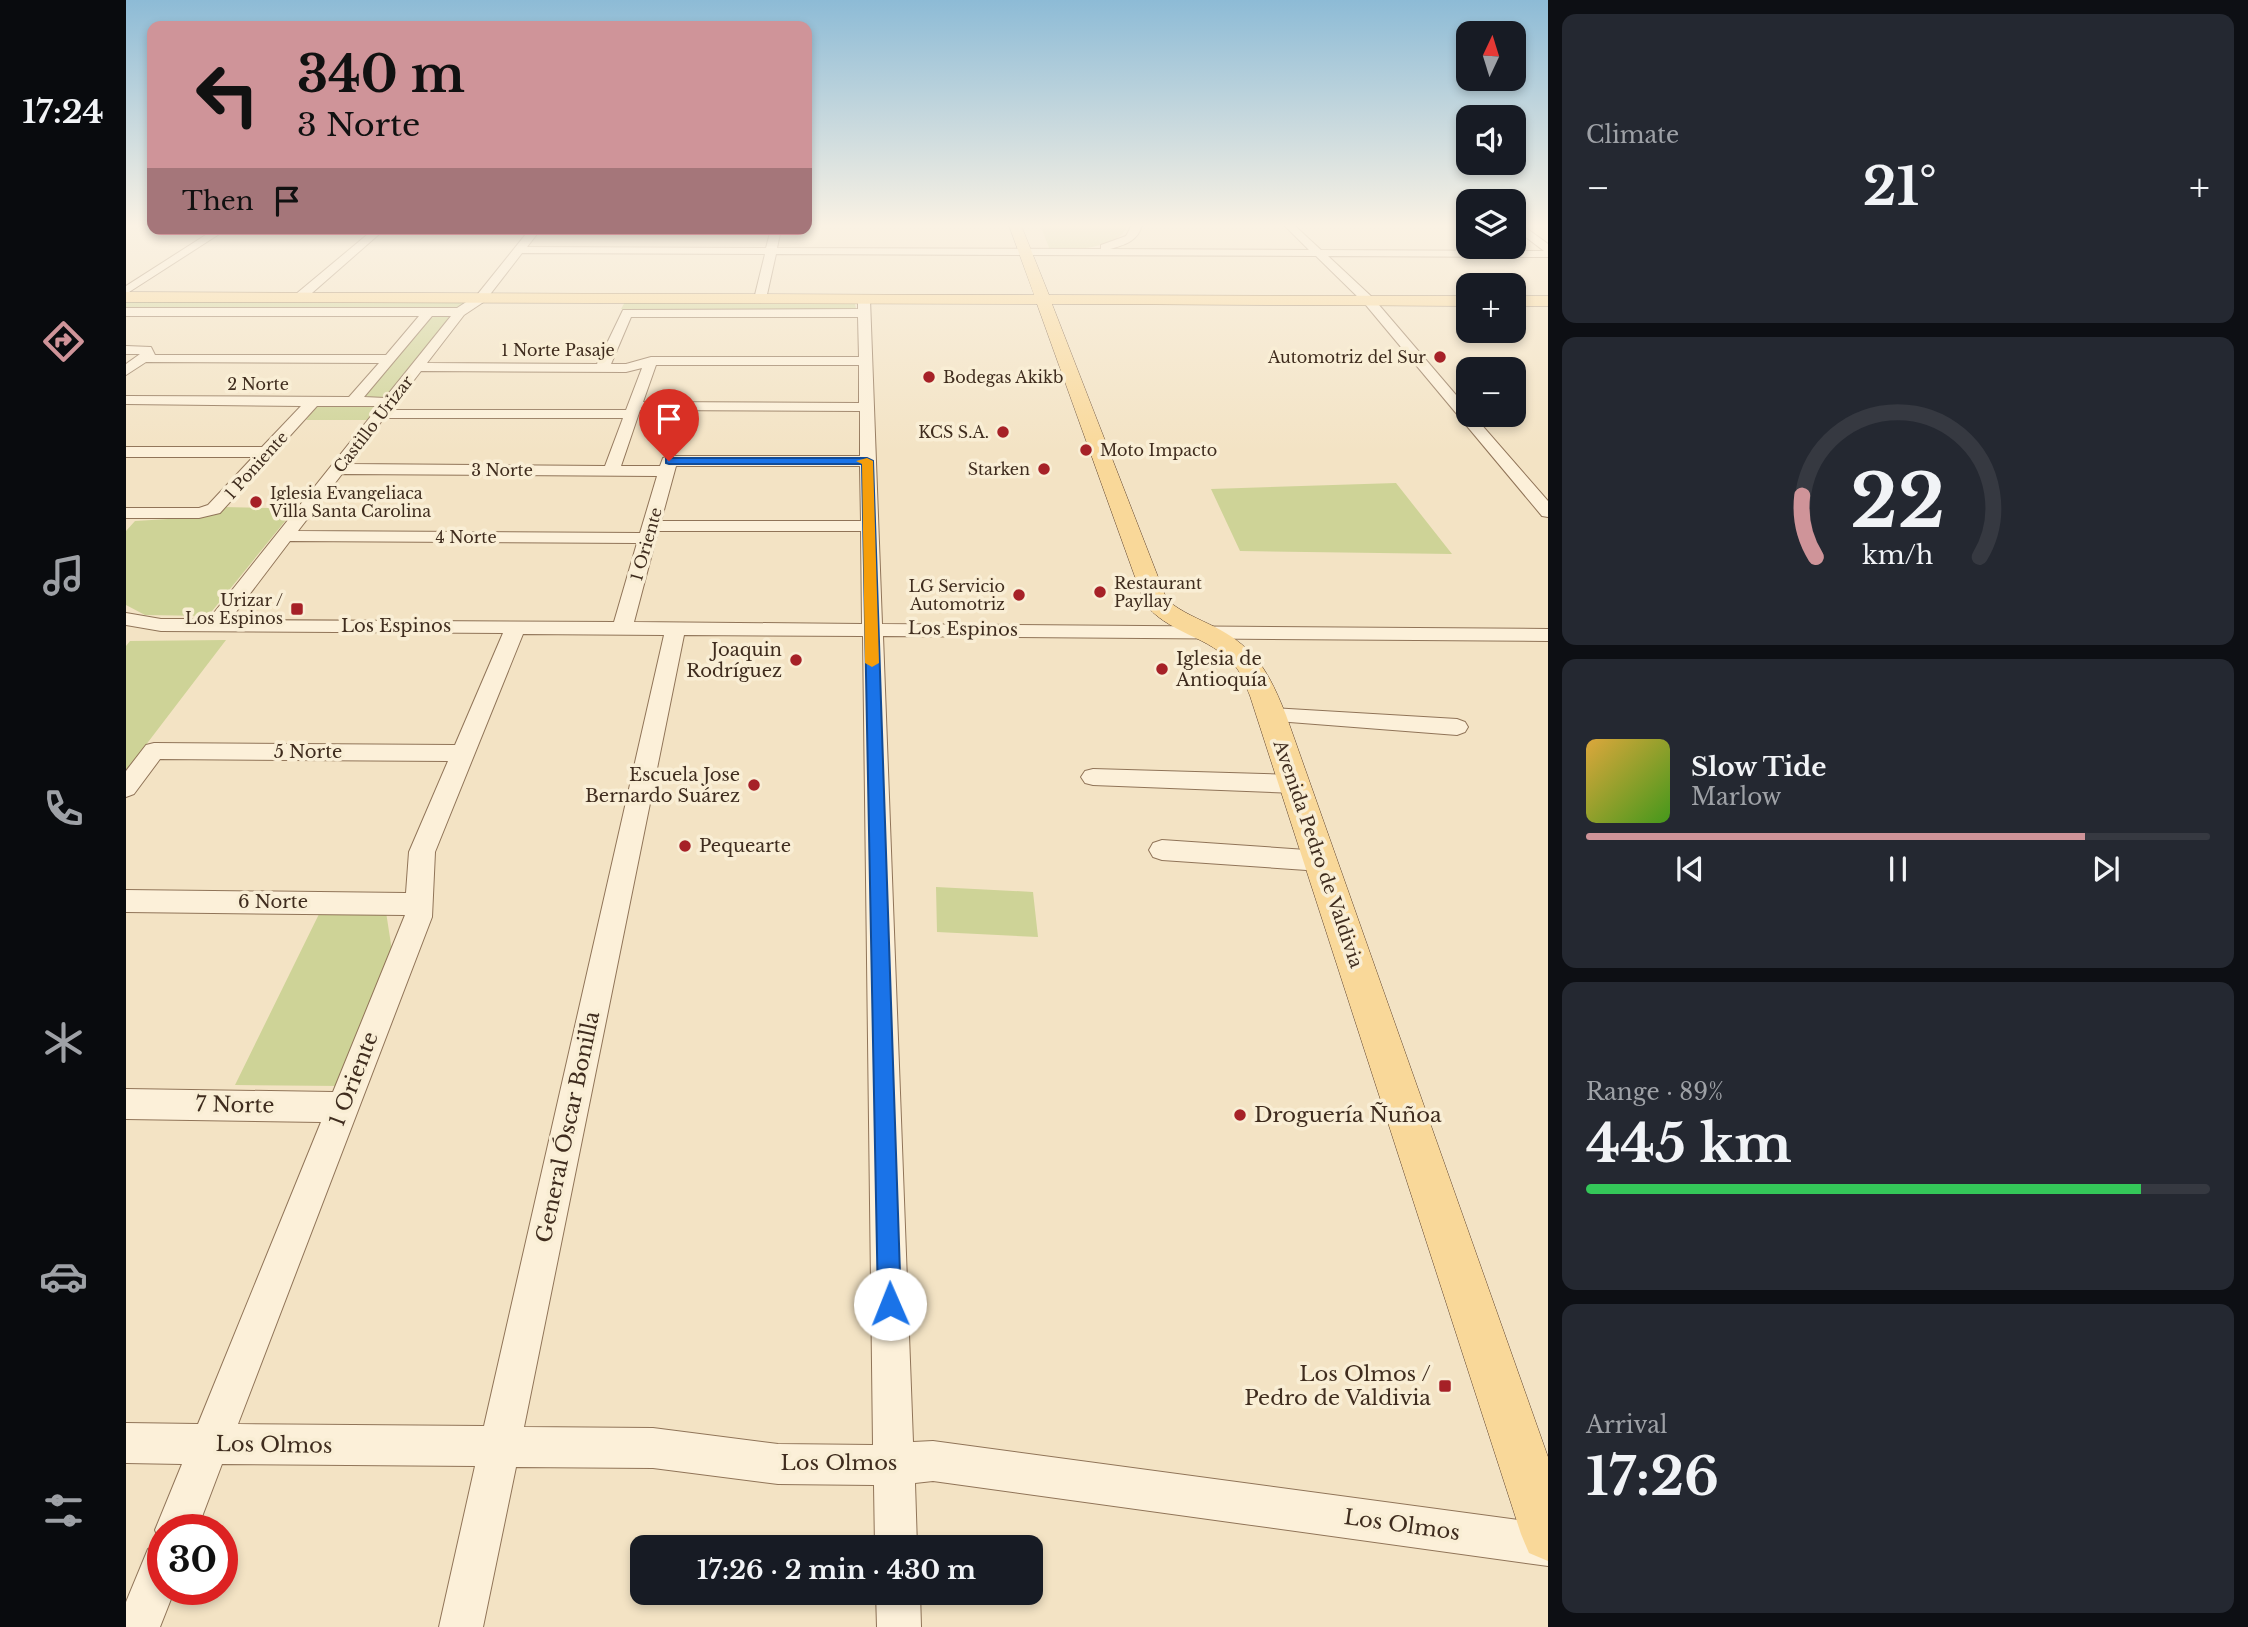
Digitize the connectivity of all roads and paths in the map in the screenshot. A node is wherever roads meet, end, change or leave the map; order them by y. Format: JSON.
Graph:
{"nodes":[{"id":1,"x":1042,"y":300,"type":"edge"},
{"id":2,"x":477,"y":301,"type":"edge"},
{"id":3,"x":789,"y":301,"type":"edge"},
{"id":4,"x":1015,"y":301,"type":"edge"},
{"id":5,"x":1370,"y":301,"type":"edge"},
{"id":6,"x":1526,"y":301,"type":"edge"},
{"id":7,"x":1548,"y":301,"type":"edge"},
{"id":8,"x":864,"y":306,"type":"junction"},
{"id":9,"x":126,"y":312,"type":"edge"},
{"id":10,"x":429,"y":312,"type":"junction"},
{"id":11,"x":460,"y":312,"type":"junction"},
{"id":12,"x":126,"y":350,"type":"edge"},
{"id":13,"x":147,"y":355,"type":"junction"},
{"id":14,"x":389,"y":359,"type":"junction"},
{"id":15,"x":651,"y":361,"type":"junction"},
{"id":16,"x":865,"y":361,"type":"junction"},
{"id":17,"x":417,"y":367,"type":"junction"},
{"id":18,"x":602,"y":368,"type":"junction"},
{"id":19,"x":126,"y":371,"type":"edge"},
{"id":20,"x":126,"y":400,"type":"edge"},
{"id":21,"x":313,"y":401,"type":"junction"},
{"id":22,"x":353,"y":402,"type":"junction"},
{"id":23,"x":866,"y":407,"type":"junction"},
{"id":24,"x":385,"y":408,"type":"junction"},
{"id":25,"x":633,"y":410,"type":"junction"},
{"id":26,"x":126,"y":452,"type":"edge"},
{"id":27,"x":267,"y":453,"type":"junction"},
{"id":28,"x":867,"y":461,"type":"junction"},
{"id":29,"x":668,"y":466,"type":"junction"},
{"id":30,"x":337,"y":469,"type":"junction"},
{"id":31,"x":611,"y":471,"type":"junction"},
{"id":32,"x":1548,"y":512,"type":"edge"},
{"id":33,"x":126,"y":513,"type":"edge"},
{"id":34,"x":869,"y":526,"type":"junction"},
{"id":35,"x":649,"y":532,"type":"junction"},
{"id":36,"x":285,"y":536,"type":"junction"},
{"id":37,"x":129,"y":623,"type":"edge"},
{"id":38,"x":215,"y":625,"type":"junction"},
{"id":39,"x":516,"y":626,"type":"junction"},
{"id":40,"x":623,"y":626,"type":"junction"},
{"id":41,"x":676,"y":627,"type":"junction"},
{"id":42,"x":871,"y":628,"type":"junction"},
{"id":43,"x":1204,"y":632,"type":"junction"},
{"id":44,"x":1548,"y":635,"type":"edge"},
{"id":45,"x":1272,"y":715,"type":"junction"},
{"id":46,"x":1457,"y":727,"type":"dead end"},
{"id":47,"x":463,"y":754,"type":"junction"},
{"id":48,"x":1093,"y":777,"type":"dead end"},
{"id":49,"x":1295,"y":784,"type":"junction"},
{"id":50,"x":126,"y":788,"type":"edge"},
{"id":51,"x":1162,"y":850,"type":"dead end"},
{"id":52,"x":1321,"y":861,"type":"junction"},
{"id":53,"x":126,"y":901,"type":"edge"},
{"id":54,"x":420,"y":904,"type":"junction"},
{"id":55,"x":126,"y":1104,"type":"edge"},
{"id":56,"x":343,"y":1107,"type":"junction"},
{"id":57,"x":126,"y":1443,"type":"edge"},
{"id":58,"x":210,"y":1444,"type":"junction"},
{"id":59,"x":500,"y":1446,"type":"junction"},
{"id":60,"x":894,"y":1464,"type":"junction"},
{"id":61,"x":182,"y":1514,"type":"edge"},
{"id":62,"x":1548,"y":1534,"type":"edge"},
{"id":63,"x":896,"y":1535,"type":"edge"},
{"id":64,"x":1548,"y":1545,"type":"edge"},
{"id":65,"x":147,"y":1604,"type":"edge"},
{"id":66,"x":898,"y":1605,"type":"edge"},
{"id":67,"x":138,"y":1627,"type":"edge"},
{"id":68,"x":461,"y":1627,"type":"edge"},
{"id":69,"x":899,"y":1627,"type":"edge"}],
"edges":[{"from":1,"to":43,"type":"main road","name":"Avenida Pedro de Valdivia"},
{"from":2,"to":11,"type":"street","name":"Castillo Urizar"},
{"from":3,"to":8,"type":"main road"},
{"from":4,"to":8,"type":"main road"},
{"from":5,"to":32,"type":"street"},
{"from":6,"to":7,"type":"main road"},
{"from":8,"to":16,"type":"street"},
{"from":8,"to":18,"type":"street"},
{"from":9,"to":10,"type":"street"},
{"from":10,"to":11,"type":"street"},
{"from":10,"to":14,"type":"street","name":"Castillo Urizar"},
{"from":11,"to":17,"type":"street","name":"Castillo Urizar"},
{"from":12,"to":13,"type":"street"},
{"from":13,"to":14,"type":"street"},
{"from":13,"to":19,"type":"street"},
{"from":14,"to":22,"type":"street","name":"Castillo Urizar"},
{"from":15,"to":16,"type":"street","name":"1 Norte Pasaje"},
{"from":15,"to":18,"type":"street","name":"1 Norte Pasaje"},
{"from":15,"to":25,"type":"street"},
{"from":16,"to":23,"type":"street"},
{"from":17,"to":18,"type":"street","name":"1 Norte Pasaje"},
{"from":17,"to":24,"type":"street","name":"Castillo Urizar"},
{"from":20,"to":21,"type":"street","name":"2 Norte"},
{"from":21,"to":22,"type":"street","name":"2 Norte"},
{"from":21,"to":27,"type":"street","name":"1 Poniente"},
{"from":22,"to":24,"type":"street","name":"2 Norte"},
{"from":23,"to":25,"type":"street","name":"2 Norte"},
{"from":23,"to":28,"type":"street"},
{"from":24,"to":25,"type":"street","name":"2 Norte"},
{"from":24,"to":30,"type":"street","name":"Castillo Urizar"},
{"from":25,"to":31,"type":"street"},
{"from":26,"to":27,"type":"street"},
{"from":27,"to":33,"type":"street","name":"1 Poniente"},
{"from":28,"to":29,"type":"street","name":"3 Norte"},
{"from":28,"to":34,"type":"street"},
{"from":29,"to":31,"type":"street","name":"3 Norte"},
{"from":29,"to":35,"type":"street","name":"1 Oriente"},
{"from":30,"to":31,"type":"street","name":"3 Norte"},
{"from":30,"to":36,"type":"street","name":"Castillo Urizar"},
{"from":34,"to":35,"type":"street","name":"4 Norte"},
{"from":34,"to":42,"type":"street"},
{"from":35,"to":36,"type":"street","name":"4 Norte"},
{"from":35,"to":40,"type":"street","name":"1 Oriente"},
{"from":36,"to":38,"type":"street","name":"Castillo Urizar"},
{"from":37,"to":38,"type":"street","name":"Los Espinos"},
{"from":38,"to":39,"type":"street","name":"Los Espinos"},
{"from":39,"to":40,"type":"street","name":"Los Espinos"},
{"from":39,"to":47,"type":"street","name":"1 Oriente"},
{"from":40,"to":41,"type":"street","name":"Los Espinos"},
{"from":41,"to":42,"type":"street","name":"Los Espinos"},
{"from":41,"to":59,"type":"street","name":"General Óscar Bonilla"},
{"from":42,"to":43,"type":"street","name":"Los Espinos"},
{"from":42,"to":60,"type":"street"},
{"from":43,"to":44,"type":"street","name":"Los Espinos"},
{"from":43,"to":45,"type":"main road","name":"Avenida Pedro de Valdivia"},
{"from":45,"to":46,"type":"street"},
{"from":45,"to":49,"type":"main road","name":"Avenida Pedro de Valdivia"},
{"from":47,"to":50,"type":"street","name":"5 Norte"},
{"from":47,"to":54,"type":"street","name":"1 Oriente"},
{"from":48,"to":49,"type":"street"},
{"from":49,"to":52,"type":"main road","name":"Avenida Pedro de Valdivia"},
{"from":51,"to":52,"type":"street"},
{"from":52,"to":62,"type":"main road","name":"Avenida Pedro de Valdivia"},
{"from":53,"to":54,"type":"street","name":"6 Norte"},
{"from":54,"to":56,"type":"street","name":"1 Oriente"},
{"from":55,"to":56,"type":"street","name":"7 Norte"},
{"from":56,"to":58,"type":"street","name":"1 Oriente"},
{"from":57,"to":58,"type":"street","name":"Los Olmos"},
{"from":58,"to":59,"type":"street","name":"Los Olmos"},
{"from":58,"to":61,"type":"street","name":"1 Oriente"},
{"from":59,"to":60,"type":"street","name":"Los Olmos"},
{"from":59,"to":68,"type":"street","name":"General Óscar Bonilla"},
{"from":60,"to":63,"type":"street"},
{"from":60,"to":64,"type":"street","name":"Los Olmos"},
{"from":65,"to":67,"type":"street"},
{"from":66,"to":69,"type":"street"}]}
